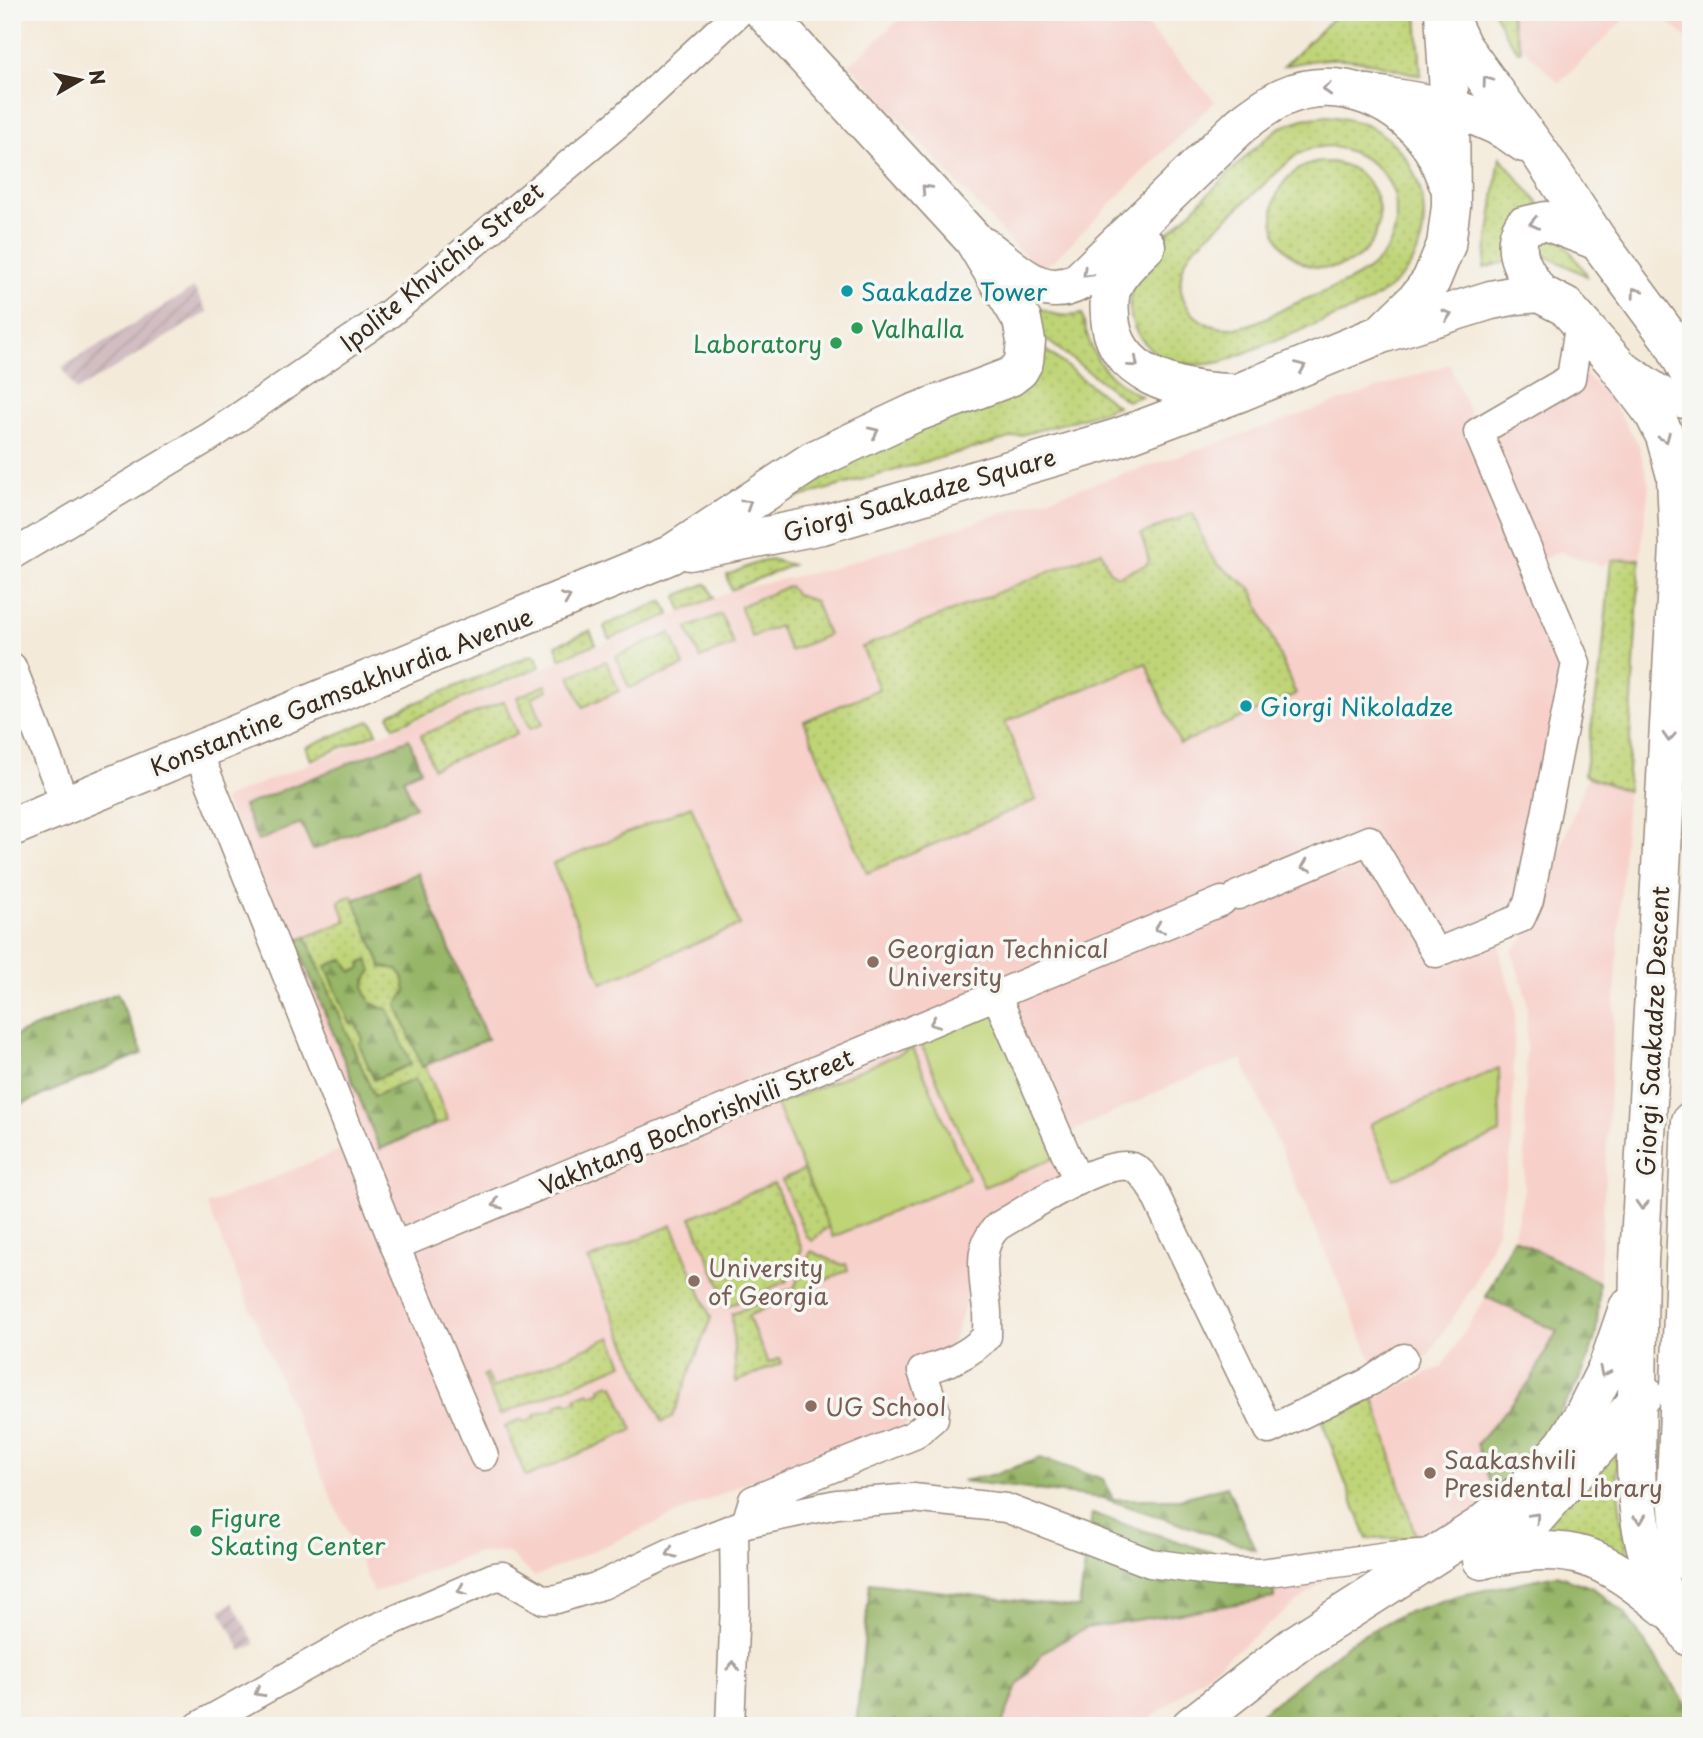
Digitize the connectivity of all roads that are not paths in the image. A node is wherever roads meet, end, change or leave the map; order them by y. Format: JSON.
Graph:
{"nodes":[{"id":1,"x":739,"y":12,"type":"edge"},
{"id":2,"x":764,"y":12,"type":"edge"},
{"id":3,"x":1445,"y":12,"type":"edge"},
{"id":4,"x":1368,"y":94,"type":"junction"},
{"id":5,"x":1450,"y":108,"type":"junction"},
{"id":6,"x":1224,"y":140,"type":"junction"},
{"id":7,"x":1542,"y":156,"type":"junction"},
{"id":8,"x":1451,"y":190,"type":"junction"},
{"id":9,"x":973,"y":239,"type":"junction"},
{"id":10,"x":1598,"y":241,"type":"junction"},
{"id":11,"x":1539,"y":293,"type":"junction"},
{"id":12,"x":1580,"y":321,"type":"junction"},
{"id":13,"x":1381,"y":334,"type":"junction"},
{"id":14,"x":1682,"y":350,"type":"edge"},
{"id":15,"x":1614,"y":361,"type":"junction"},
{"id":16,"x":1691,"y":377,"type":"edge"},
{"id":17,"x":1238,"y":393,"type":"junction"},
{"id":18,"x":1691,"y":403,"type":"edge"},
{"id":19,"x":12,"y":555,"type":"edge"},
{"id":20,"x":670,"y":555,"type":"junction"},
{"id":21,"x":12,"y":667,"type":"edge"},
{"id":22,"x":197,"y":750,"type":"junction"},
{"id":23,"x":66,"y":805,"type":"junction"},
{"id":24,"x":12,"y":827,"type":"edge"},
{"id":25,"x":996,"y":995,"type":"junction"},
{"id":26,"x":1691,"y":1121,"type":"edge"},
{"id":27,"x":1078,"y":1181,"type":"junction"},
{"id":28,"x":396,"y":1246,"type":"junction"},
{"id":29,"x":1688,"y":1256,"type":"edge"},
{"id":30,"x":1639,"y":1261,"type":"junction"},
{"id":31,"x":1682,"y":1307,"type":"junction"},
{"id":32,"x":1404,"y":1358,"type":"dead end"},
{"id":33,"x":1686,"y":1358,"type":"edge"},
{"id":34,"x":1637,"y":1402,"type":"junction"},
{"id":35,"x":484,"y":1457,"type":"dead end"},
{"id":36,"x":740,"y":1526,"type":"junction"},
{"id":37,"x":1435,"y":1553,"type":"junction"},
{"id":38,"x":1482,"y":1560,"type":"junction"},
{"id":39,"x":1691,"y":1564,"type":"edge"},
{"id":40,"x":1382,"y":1590,"type":"junction"},
{"id":41,"x":1669,"y":1609,"type":"edge"},
{"id":42,"x":199,"y":1726,"type":"edge"},
{"id":43,"x":730,"y":1726,"type":"edge"},
{"id":44,"x":1191,"y":1726,"type":"edge"}],
"edges":[{"from":1,"to":19,"type":"street","name":"Ipolite Khvichia Street"},
{"from":9,"to":2,"type":"main road","one_way":true},
{"from":3,"to":5,"type":"main road","name":"Giorgi Saakadze Square"},
{"from":7,"to":3,"type":"main road","name":"Giorgi Saakadze Square","one_way":true},
{"from":4,"to":5,"type":"main road","name":"Giorgi Saakadze Square"},
{"from":4,"to":6,"type":"main road","name":"Giorgi Saakadze Square","one_way":true},
{"from":4,"to":8,"type":"main road","name":"Giorgi Saakadze Square"},
{"from":5,"to":7,"type":"main road","name":"Giorgi Saakadze Square"},
{"from":5,"to":8,"type":"main road","name":"Giorgi Saakadze Square"},
{"from":6,"to":9,"type":"main road","name":"Giorgi Saakadze Square","one_way":true},
{"from":6,"to":17,"type":"main road","one_way":true},
{"from":7,"to":10,"type":"main road","name":"Giorgi Saakadze Square"},
{"from":8,"to":13,"type":"main road","name":"Giorgi Saakadze Square"},
{"from":20,"to":9,"type":"main road","name":"Giorgi Saakadze Square","one_way":true},
{"from":10,"to":11,"type":"main road","one_way":true},
{"from":14,"to":10,"type":"main road","one_way":true},
{"from":11,"to":12,"type":"main road","name":"Giorgi Saakadze Descent"},
{"from":13,"to":11,"type":"main road","name":"Giorgi Saakadze Square","one_way":true},
{"from":12,"to":15,"type":"main road","name":"Giorgi Saakadze Descent"},
{"from":12,"to":25,"type":"street","name":"Vakhtang Bochorishvili Street","one_way":true},
{"from":17,"to":13,"type":"main road","name":"Giorgi Saakadze Square","one_way":true},
{"from":14,"to":16,"type":"main road"},
{"from":15,"to":18,"type":"street"},
{"from":15,"to":30,"type":"main road","name":"Giorgi Saakadze Descent","one_way":true},
{"from":17,"to":20,"type":"main road","name":"Giorgi Saakadze Square"},
{"from":22,"to":20,"type":"main road","name":"Konstantine Gamsakhurdia Avenue","one_way":true},
{"from":21,"to":23,"type":"street"},
{"from":22,"to":23,"type":"main road","name":"Konstantine Gamsakhurdia Avenue"},
{"from":22,"to":28,"type":"street"},
{"from":23,"to":24,"type":"main road","name":"Konstantine Gamsakhurdia Avenue"},
{"from":25,"to":27,"type":"street"},
{"from":25,"to":28,"type":"street","name":"Vakhtang Bochorishvili Street","one_way":true},
{"from":26,"to":29,"type":"main road","name":"Giorgi Saakadze Descent"},
{"from":27,"to":32,"type":"street"},
{"from":27,"to":36,"type":"street"},
{"from":28,"to":35,"type":"street"},
{"from":29,"to":31,"type":"main road","name":"Giorgi Saakadze Descent"},
{"from":30,"to":34,"type":"main road","name":"Giorgi Saakadze Descent"},
{"from":30,"to":37,"type":"main road","one_way":true},
{"from":31,"to":33,"type":"main road","name":"Giorgi Saakadze Descent"},
{"from":31,"to":34,"type":"main road","name":"Giorgi Saakadze Descent"},
{"from":33,"to":39,"type":"main road","name":"Giorgi Saakadze Descent"},
{"from":38,"to":34,"type":"main road","one_way":true},
{"from":34,"to":41,"type":"main road","name":"Giorgi Saakadze Descent","one_way":true},
{"from":36,"to":37,"type":"street"},
{"from":36,"to":42,"type":"street","one_way":true},
{"from":43,"to":36,"type":"street","one_way":true},
{"from":37,"to":40,"type":"main road"},
{"from":38,"to":40,"type":"main road"},
{"from":38,"to":41,"type":"main road"},
{"from":40,"to":44,"type":"main road"}]}
